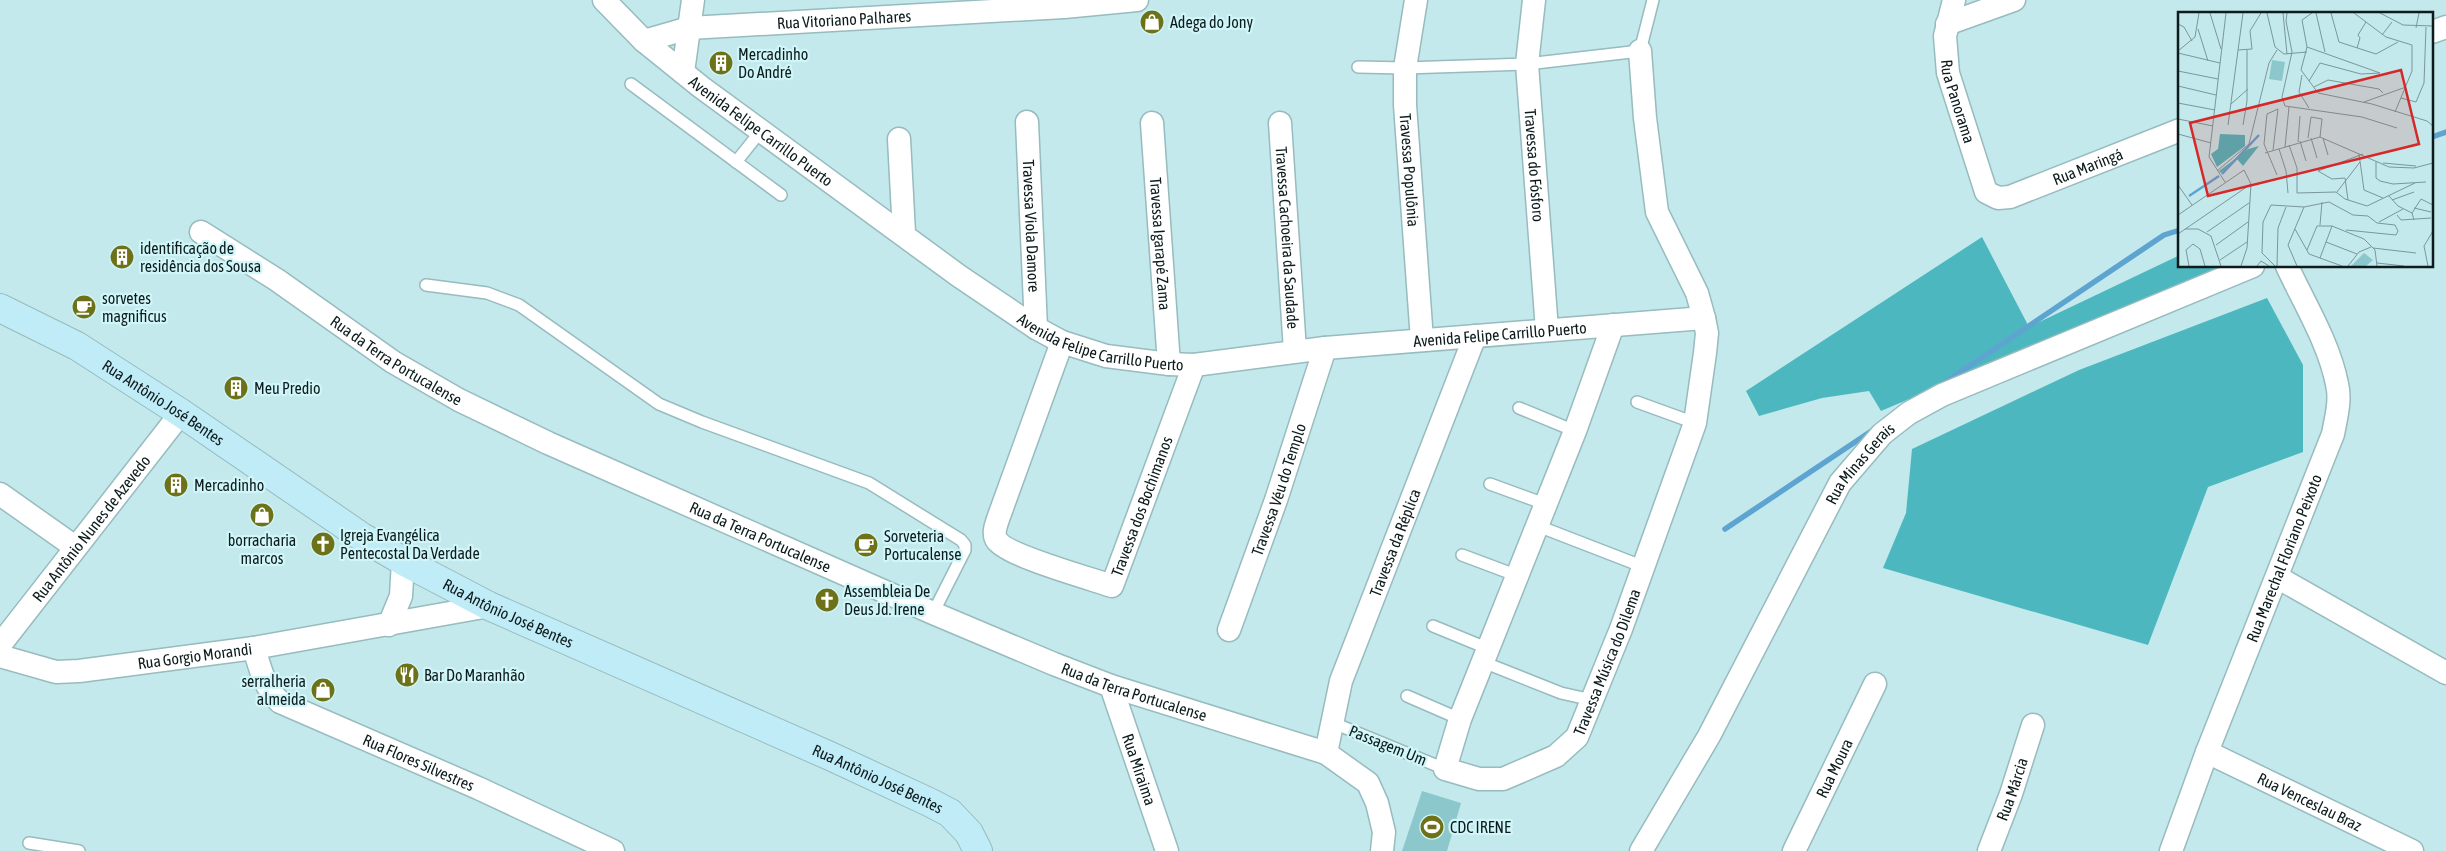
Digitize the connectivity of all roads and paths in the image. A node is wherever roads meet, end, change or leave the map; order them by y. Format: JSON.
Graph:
{"nodes":[{"id":1,"x":604,"y":0,"type":"edge"},
{"id":2,"x":693,"y":0,"type":"edge"},
{"id":3,"x":1137,"y":0,"type":"edge"},
{"id":4,"x":1416,"y":0,"type":"edge"},
{"id":5,"x":1534,"y":0,"type":"edge"},
{"id":6,"x":1653,"y":0,"type":"edge"},
{"id":7,"x":1954,"y":0,"type":"edge"},
{"id":8,"x":2014,"y":0,"type":"edge"},
{"id":9,"x":1947,"y":24,"type":"junction"},
{"id":10,"x":2446,"y":27,"type":"edge"},
{"id":11,"x":689,"y":28,"type":"junction"},
{"id":12,"x":2434,"y":31,"type":"edge"},
{"id":13,"x":644,"y":41,"type":"junction"},
{"id":14,"x":1640,"y":51,"type":"junction"},
{"id":15,"x":1527,"y":64,"type":"junction"},
{"id":16,"x":1358,"y":67,"type":"dead end"},
{"id":17,"x":1405,"y":68,"type":"junction"},
{"id":18,"x":683,"y":72,"type":"junction"},
{"id":19,"x":631,"y":84,"type":"dead end"},
{"id":20,"x":1027,"y":122,"type":"dead end"},
{"id":21,"x":1152,"y":123,"type":"dead end"},
{"id":22,"x":1280,"y":123,"type":"dead end"},
{"id":23,"x":2178,"y":131,"type":"edge"},
{"id":24,"x":760,"y":132,"type":"junction"},
{"id":25,"x":899,"y":140,"type":"dead end"},
{"id":26,"x":736,"y":162,"type":"junction"},
{"id":27,"x":782,"y":195,"type":"dead end"},
{"id":28,"x":1992,"y":196,"type":"joint"},
{"id":29,"x":202,"y":232,"type":"dead end"},
{"id":30,"x":904,"y":233,"type":"junction"},
{"id":31,"x":2248,"y":268,"type":"edge"},
{"id":32,"x":2288,"y":268,"type":"edge"},
{"id":33,"x":426,"y":285,"type":"dead end"},
{"id":34,"x":0,"y":308,"type":"edge"},
{"id":35,"x":1704,"y":318,"type":"junction"},
{"id":36,"x":1613,"y":325,"type":"junction"},
{"id":37,"x":1036,"y":328,"type":"junction"},
{"id":38,"x":1547,"y":330,"type":"junction"},
{"id":39,"x":1475,"y":336,"type":"junction"},
{"id":40,"x":1422,"y":340,"type":"junction"},
{"id":41,"x":1062,"y":342,"type":"junction"},
{"id":42,"x":1325,"y":348,"type":"junction"},
{"id":43,"x":1295,"y":351,"type":"junction"},
{"id":44,"x":1169,"y":364,"type":"junction"},
{"id":45,"x":1194,"y":365,"type":"junction"},
{"id":46,"x":1637,"y":402,"type":"dead end"},
{"id":47,"x":1519,"y":408,"type":"dead end"},
{"id":48,"x":181,"y":413,"type":"junction"},
{"id":49,"x":1694,"y":423,"type":"junction"},
{"id":50,"x":1575,"y":431,"type":"junction"},
{"id":51,"x":1490,"y":484,"type":"dead end"},
{"id":52,"x":0,"y":494,"type":"edge"},
{"id":53,"x":1545,"y":504,"type":"junction"},
{"id":54,"x":1538,"y":526,"type":"junction"},
{"id":55,"x":75,"y":547,"type":"junction"},
{"id":56,"x":1462,"y":554,"type":"dead end"},
{"id":57,"x":403,"y":561,"type":"junction"},
{"id":58,"x":1644,"y":567,"type":"junction"},
{"id":59,"x":1518,"y":576,"type":"junction"},
{"id":60,"x":2277,"y":577,"type":"junction"},
{"id":61,"x":489,"y":606,"type":"junction"},
{"id":62,"x":933,"y":613,"type":"junction"},
{"id":63,"x":390,"y":625,"type":"junction"},
{"id":64,"x":1433,"y":626,"type":"dead end"},
{"id":65,"x":1229,"y":630,"type":"dead end"},
{"id":66,"x":0,"y":645,"type":"edge"},
{"id":67,"x":254,"y":648,"type":"junction"},
{"id":68,"x":1486,"y":655,"type":"junction"},
{"id":69,"x":0,"y":656,"type":"edge"},
{"id":70,"x":2446,"y":673,"type":"edge"},
{"id":71,"x":1875,"y":684,"type":"dead end"},
{"id":72,"x":1111,"y":686,"type":"junction"},
{"id":73,"x":1407,"y":696,"type":"dead end"},
{"id":74,"x":1592,"y":700,"type":"junction"},
{"id":75,"x":1460,"y":719,"type":"junction"},
{"id":76,"x":1331,"y":722,"type":"junction"},
{"id":77,"x":2033,"y":725,"type":"dead end"},
{"id":78,"x":2207,"y":752,"type":"junction"},
{"id":79,"x":1326,"y":753,"type":"junction"},
{"id":80,"x":1446,"y":769,"type":"junction"},
{"id":81,"x":29,"y":843,"type":"dead end"},
{"id":82,"x":79,"y":851,"type":"edge"},
{"id":83,"x":613,"y":851,"type":"edge"},
{"id":84,"x":978,"y":851,"type":"edge"},
{"id":85,"x":1167,"y":851,"type":"edge"},
{"id":86,"x":1382,"y":851,"type":"edge"},
{"id":87,"x":1641,"y":851,"type":"edge"},
{"id":88,"x":1794,"y":851,"type":"edge"},
{"id":89,"x":1989,"y":851,"type":"edge"},
{"id":90,"x":2172,"y":851,"type":"edge"},
{"id":91,"x":2412,"y":851,"type":"edge"}],
"edges":[{"from":1,"to":13,"type":"street","name":"Avenida Felipe Carrillo Puerto"},
{"from":2,"to":11,"type":"street"},
{"from":3,"to":11,"type":"street","name":"Rua Vitoriano Palhares"},
{"from":4,"to":17,"type":"street","name":"Travessa Populônia"},
{"from":5,"to":15,"type":"street","name":"Travessa do Fósforo"},
{"from":6,"to":14,"type":"lane"},
{"from":7,"to":9,"type":"street","name":"Rua Panorama"},
{"from":8,"to":9,"type":"street"},
{"from":9,"to":28,"type":"street","name":"Rua Panorama"},
{"from":10,"to":12,"type":"street"},
{"from":11,"to":13,"type":"street","name":"Rua Vitoriano Palhares"},
{"from":11,"to":18,"type":"street"},
{"from":13,"to":18,"type":"street","name":"Avenida Felipe Carrillo Puerto"},
{"from":14,"to":15,"type":"lane"},
{"from":14,"to":35,"type":"street","name":"Travessa Música do Dilema"},
{"from":15,"to":17,"type":"lane"},
{"from":15,"to":38,"type":"street","name":"Travessa do Fósforo"},
{"from":16,"to":17,"type":"lane"},
{"from":17,"to":40,"type":"street","name":"Travessa Populônia"},
{"from":18,"to":24,"type":"street","name":"Avenida Felipe Carrillo Puerto"},
{"from":19,"to":26,"type":"lane"},
{"from":20,"to":37,"type":"street","name":"Travessa Viola Damore"},
{"from":21,"to":44,"type":"street","name":"Travessa Igarapé Zama"},
{"from":22,"to":43,"type":"street","name":"Travessa Cachoeira da Saudade"},
{"from":23,"to":28,"type":"street","name":"Rua Maringá"},
{"from":24,"to":26,"type":"lane"},
{"from":24,"to":30,"type":"street","name":"Avenida Felipe Carrillo Puerto"},
{"from":25,"to":30,"type":"street"},
{"from":26,"to":27,"type":"lane"},
{"from":29,"to":62,"type":"street","name":"Rua da Terra Portucalense"},
{"from":30,"to":37,"type":"street","name":"Avenida Felipe Carrillo Puerto"},
{"from":31,"to":87,"type":"street","name":"Rua Minas Gerais"},
{"from":32,"to":60,"type":"street","name":"Rua Marechal Floriano Peixoto"},
{"from":33,"to":62,"type":"lane"},
{"from":34,"to":48,"type":"street","name":"Rua Antônio José Bentes"},
{"from":35,"to":36,"type":"street","name":"Avenida Felipe Carrillo Puerto"},
{"from":35,"to":49,"type":"street","name":"Travessa Música do Dilema"},
{"from":36,"to":38,"type":"street","name":"Avenida Felipe Carrillo Puerto"},
{"from":36,"to":50,"type":"street"},
{"from":37,"to":41,"type":"street","name":"Avenida Felipe Carrillo Puerto"},
{"from":38,"to":39,"type":"street","name":"Avenida Felipe Carrillo Puerto"},
{"from":39,"to":40,"type":"street","name":"Avenida Felipe Carrillo Puerto"},
{"from":39,"to":76,"type":"street","name":"Travessa da Réplica"},
{"from":40,"to":42,"type":"street","name":"Avenida Felipe Carrillo Puerto"},
{"from":41,"to":44,"type":"street","name":"Avenida Felipe Carrillo Puerto"},
{"from":41,"to":45,"type":"street","name":"Travessa dos Bochimanos"},
{"from":42,"to":43,"type":"street","name":"Avenida Felipe Carrillo Puerto"},
{"from":42,"to":65,"type":"street","name":"Travessa Véu do Templo"},
{"from":43,"to":45,"type":"street","name":"Avenida Felipe Carrillo Puerto"},
{"from":44,"to":45,"type":"street","name":"Avenida Felipe Carrillo Puerto"},
{"from":46,"to":49,"type":"lane"},
{"from":47,"to":50,"type":"lane"},
{"from":48,"to":55,"type":"street","name":"Rua Antônio Nunes de Azevedo"},
{"from":48,"to":57,"type":"street","name":"Rua Antônio José Bentes"},
{"from":49,"to":58,"type":"street","name":"Travessa Música do Dilema"},
{"from":50,"to":53,"type":"street"},
{"from":51,"to":53,"type":"lane"},
{"from":52,"to":55,"type":"street"},
{"from":53,"to":54,"type":"street"},
{"from":54,"to":58,"type":"lane"},
{"from":54,"to":59,"type":"street"},
{"from":55,"to":66,"type":"street","name":"Rua Antônio Nunes de Azevedo"},
{"from":56,"to":59,"type":"lane"},
{"from":57,"to":61,"type":"street","name":"Rua Antônio José Bentes"},
{"from":57,"to":63,"type":"street"},
{"from":58,"to":74,"type":"street","name":"Travessa Música do Dilema"},
{"from":59,"to":68,"type":"street"},
{"from":60,"to":70,"type":"street"},
{"from":60,"to":78,"type":"street","name":"Rua Marechal Floriano Peixoto"},
{"from":61,"to":63,"type":"street","name":"Rua Gorgio Morandi"},
{"from":61,"to":84,"type":"street","name":"Rua Antônio José Bentes"},
{"from":62,"to":72,"type":"street","name":"Rua da Terra Portucalense"},
{"from":63,"to":67,"type":"street","name":"Rua Gorgio Morandi"},
{"from":64,"to":68,"type":"lane"},
{"from":67,"to":69,"type":"street","name":"Rua Gorgio Morandi"},
{"from":67,"to":83,"type":"street","name":"Rua Flores Silvestres"},
{"from":68,"to":74,"type":"lane"},
{"from":68,"to":75,"type":"street"},
{"from":71,"to":88,"type":"street","name":"Rua Moura"},
{"from":72,"to":79,"type":"street","name":"Rua da Terra Portucalense"},
{"from":72,"to":85,"type":"street","name":"Rua Miraima"},
{"from":73,"to":75,"type":"lane"},
{"from":74,"to":80,"type":"street","name":"Travessa Música do Dilema"},
{"from":75,"to":80,"type":"street"},
{"from":76,"to":79,"type":"street","name":"Travessa da Réplica"},
{"from":76,"to":80,"type":"lane","name":"Passagem Um"},
{"from":77,"to":89,"type":"street","name":"Rua Márcia"},
{"from":78,"to":90,"type":"street","name":"Rua Marechal Floriano Peixoto"},
{"from":78,"to":91,"type":"street","name":"Rua Venceslau Braz"},
{"from":79,"to":86,"type":"street","name":"Rua da Terra Portucalense"},
{"from":81,"to":82,"type":"lane"}]}
